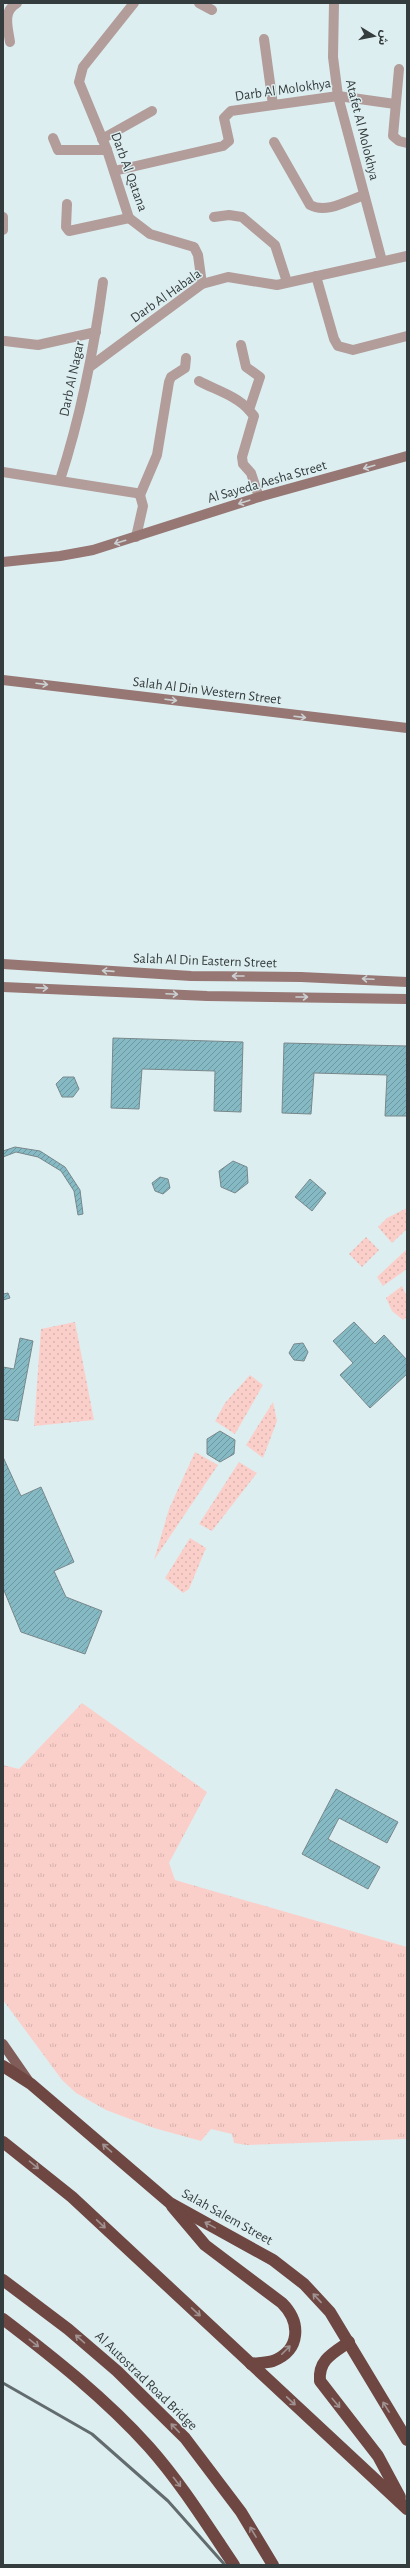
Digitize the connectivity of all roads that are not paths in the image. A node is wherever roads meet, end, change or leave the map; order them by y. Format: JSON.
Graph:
{"nodes":[{"id":1,"x":17,"y":3,"type":"edge"},
{"id":2,"x":134,"y":3,"type":"edge"},
{"id":3,"x":199,"y":3,"type":"edge"},
{"id":4,"x":334,"y":3,"type":"edge"},
{"id":5,"x":212,"y":10,"type":"dead end"},
{"id":6,"x":264,"y":39,"type":"dead end"},
{"id":7,"x":10,"y":42,"type":"dead end"},
{"id":8,"x":399,"y":69,"type":"dead end"},
{"id":9,"x":338,"y":96,"type":"junction"},
{"id":10,"x":395,"y":104,"type":"junction"},
{"id":11,"x":273,"y":105,"type":"junction"},
{"id":12,"x":152,"y":110,"type":"dead end"},
{"id":13,"x":53,"y":138,"type":"dead end"},
{"id":14,"x":102,"y":138,"type":"junction"},
{"id":15,"x":274,"y":142,"type":"dead end"},
{"id":16,"x":407,"y":143,"type":"edge"},
{"id":17,"x":107,"y":150,"type":"junction"},
{"id":18,"x":114,"y":171,"type":"junction"},
{"id":19,"x":364,"y":195,"type":"junction"},
{"id":20,"x":67,"y":204,"type":"dead end"},
{"id":21,"x":3,"y":217,"type":"edge"},
{"id":22,"x":214,"y":217,"type":"dead end"},
{"id":23,"x":129,"y":218,"type":"junction"},
{"id":24,"x":3,"y":230,"type":"edge"},
{"id":25,"x":407,"y":256,"type":"edge"},
{"id":26,"x":382,"y":261,"type":"junction"},
{"id":27,"x":316,"y":276,"type":"junction"},
{"id":28,"x":103,"y":282,"type":"dead end"},
{"id":29,"x":288,"y":282,"type":"junction"},
{"id":30,"x":202,"y":284,"type":"junction"},
{"id":31,"x":96,"y":332,"type":"junction"},
{"id":32,"x":407,"y":336,"type":"edge"},
{"id":33,"x":5,"y":341,"type":"dead end"},
{"id":34,"x":241,"y":346,"type":"dead end"},
{"id":35,"x":186,"y":358,"type":"dead end"},
{"id":36,"x":91,"y":366,"type":"junction"},
{"id":37,"x":199,"y":380,"type":"dead end"},
{"id":38,"x":249,"y":410,"type":"junction"},
{"id":39,"x":407,"y":456,"type":"edge"},
{"id":40,"x":3,"y":472,"type":"edge"},
{"id":41,"x":60,"y":480,"type":"junction"},
{"id":42,"x":140,"y":495,"type":"junction"},
{"id":43,"x":259,"y":498,"type":"junction"},
{"id":44,"x":136,"y":537,"type":"junction"},
{"id":45,"x":3,"y":562,"type":"edge"},
{"id":46,"x":3,"y":680,"type":"edge"},
{"id":47,"x":407,"y":728,"type":"edge"},
{"id":48,"x":3,"y":964,"type":"edge"},
{"id":49,"x":407,"y":982,"type":"edge"},
{"id":50,"x":3,"y":987,"type":"edge"},
{"id":51,"x":407,"y":999,"type":"edge"},
{"id":52,"x":3,"y":2044,"type":"edge"},
{"id":53,"x":3,"y":2066,"type":"edge"},
{"id":54,"x":31,"y":2084,"type":"junction"},
{"id":55,"x":3,"y":2142,"type":"edge"},
{"id":56,"x":170,"y":2203,"type":"junction"},
{"id":57,"x":3,"y":2280,"type":"edge"},
{"id":58,"x":3,"y":2319,"type":"edge"},
{"id":59,"x":349,"y":2342,"type":"junction"},
{"id":60,"x":251,"y":2364,"type":"junction"},
{"id":61,"x":407,"y":2440,"type":"edge"},
{"id":62,"x":404,"y":2506,"type":"edge"},
{"id":63,"x":234,"y":2565,"type":"edge"},
{"id":64,"x":273,"y":2565,"type":"edge"}],
"edges":[{"from":1,"to":7,"type":"street"},
{"from":2,"to":14,"type":"street","name":"Darb Al Qatana"},
{"from":3,"to":5,"type":"street"},
{"from":4,"to":9,"type":"street","name":"Atafet Al Molokhya"},
{"from":6,"to":11,"type":"street"},
{"from":8,"to":10,"type":"street"},
{"from":9,"to":10,"type":"street","name":"Darb Al Molokhya"},
{"from":9,"to":11,"type":"street","name":"Darb Al Molokhya"},
{"from":9,"to":19,"type":"street","name":"Atafet Al Molokhya"},
{"from":10,"to":16,"type":"street"},
{"from":11,"to":18,"type":"street","name":"Darb Al Molokhya"},
{"from":12,"to":14,"type":"street"},
{"from":13,"to":17,"type":"street"},
{"from":14,"to":17,"type":"street","name":"Darb Al Qatana"},
{"from":15,"to":19,"type":"street"},
{"from":17,"to":18,"type":"street","name":"Darb Al Qatana"},
{"from":18,"to":23,"type":"street","name":"Darb Al Qatana"},
{"from":19,"to":26,"type":"street","name":"Atafet Al Molokhya"},
{"from":20,"to":23,"type":"street"},
{"from":21,"to":24,"type":"street"},
{"from":22,"to":29,"type":"street"},
{"from":23,"to":30,"type":"street","name":"Darb Al Qatana"},
{"from":25,"to":26,"type":"street","name":"Darb Al Habala"},
{"from":26,"to":27,"type":"street","name":"Darb Al Habala"},
{"from":27,"to":29,"type":"street","name":"Darb Al Habala"},
{"from":27,"to":32,"type":"street"},
{"from":28,"to":31,"type":"street","name":"Darb Al Nagar"},
{"from":29,"to":30,"type":"street","name":"Darb Al Habala"},
{"from":30,"to":36,"type":"street","name":"Darb Al Habala"},
{"from":31,"to":33,"type":"street"},
{"from":31,"to":36,"type":"street","name":"Darb Al Nagar"},
{"from":34,"to":38,"type":"street"},
{"from":35,"to":42,"type":"street"},
{"from":36,"to":41,"type":"street","name":"Darb Al Nagar"},
{"from":37,"to":38,"type":"street"},
{"from":38,"to":43,"type":"street"},
{"from":39,"to":43,"type":"main road","name":"Al Sayeda Aesha Street","one_way":true},
{"from":40,"to":41,"type":"street"},
{"from":41,"to":42,"type":"street"},
{"from":42,"to":44,"type":"street"},
{"from":43,"to":44,"type":"main road","name":"Al Sayeda Aesha Street","one_way":true},
{"from":44,"to":45,"type":"main road","name":"Al Sayeda Aesha Street","one_way":true},
{"from":46,"to":47,"type":"main road","name":"Salah Al Din Western Street","one_way":true},
{"from":49,"to":48,"type":"main road","name":"Salah Al Din Eastern Street","one_way":true},
{"from":50,"to":51,"type":"main road","one_way":true},
{"from":52,"to":54,"type":"main road","name":"Salah Salem Street"},
{"from":53,"to":54,"type":"highway"},
{"from":56,"to":54,"type":"highway","name":"Salah Salem Street","one_way":true},
{"from":55,"to":60,"type":"highway","one_way":true},
{"from":59,"to":56,"type":"highway","name":"Salah Salem Street","one_way":true},
{"from":60,"to":56,"type":"highway","one_way":true},
{"from":64,"to":57,"type":"highway","name":"Al Autostrad Road Bridge","one_way":true},
{"from":58,"to":63,"type":"highway","one_way":true},
{"from":61,"to":59,"type":"highway","name":"Salah Salem Street","one_way":true},
{"from":59,"to":62,"type":"highway","one_way":true},
{"from":60,"to":62,"type":"highway","one_way":true}]}
